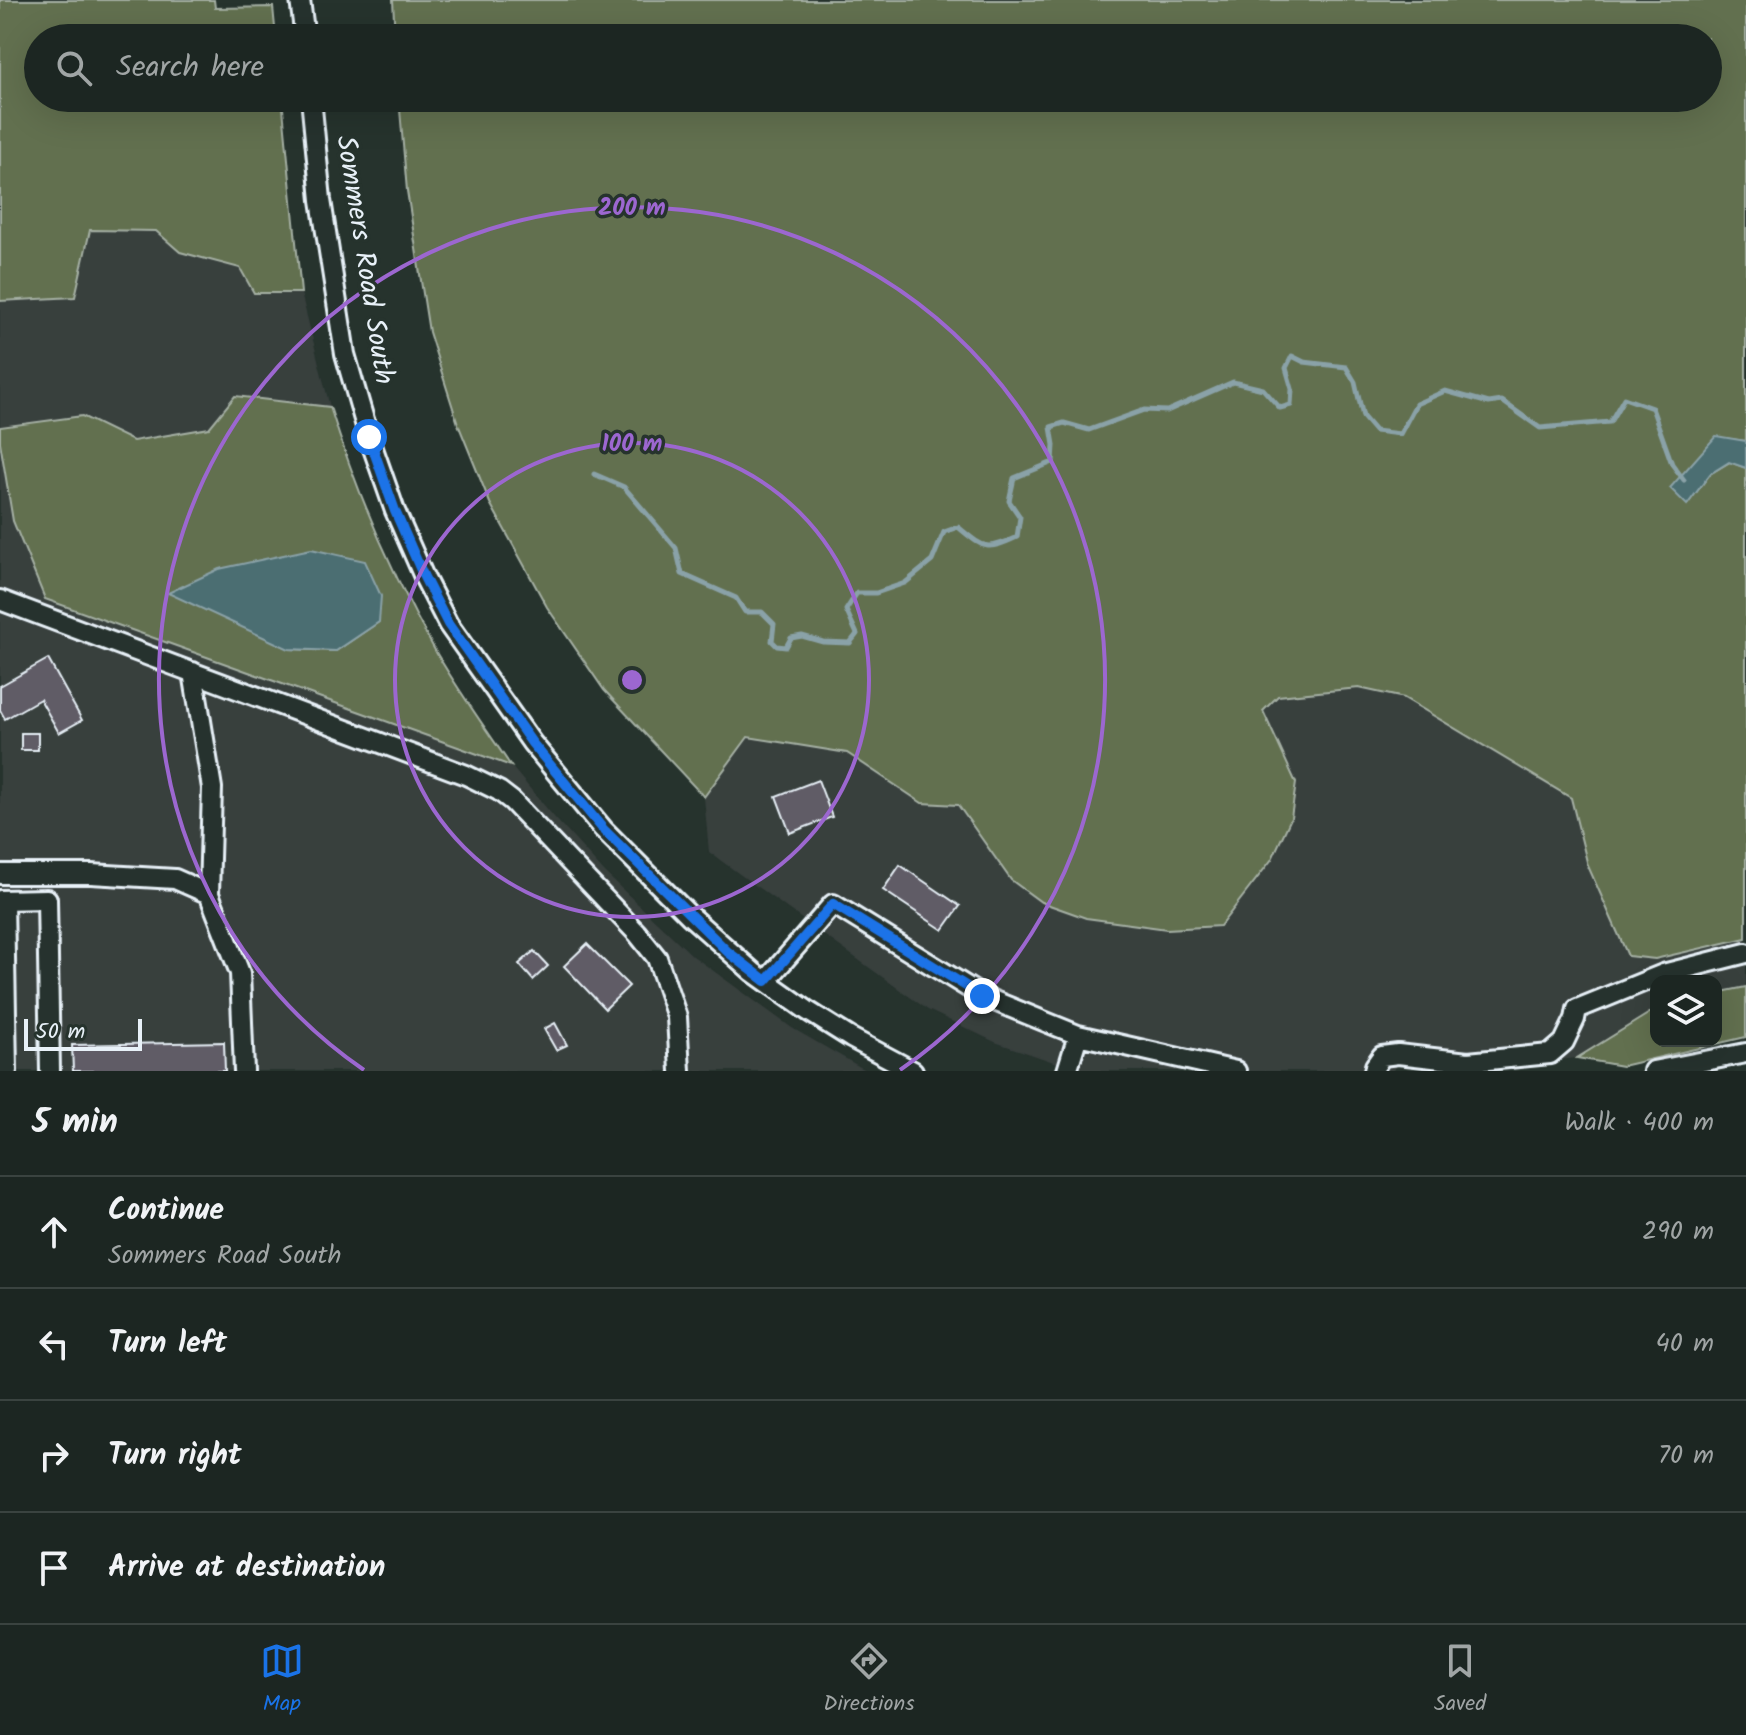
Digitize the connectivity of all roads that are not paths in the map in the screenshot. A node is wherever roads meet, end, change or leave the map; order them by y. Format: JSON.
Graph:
{"nodes":[{"id":1,"x":300,"y":0,"type":"edge"},
{"id":2,"x":303,"y":24,"type":"edge"},
{"id":3,"x":312,"y":112,"type":"edge"},
{"id":4,"x":0,"y":600,"type":"edge"},
{"id":5,"x":193,"y":672,"type":"junction"},
{"id":6,"x":0,"y":874,"type":"edge"},
{"id":7,"x":209,"y":894,"type":"junction"},
{"id":8,"x":2,"y":900,"type":"edge"},
{"id":9,"x":1746,"y":953,"type":"edge"},
{"id":10,"x":766,"y":981,"type":"junction"},
{"id":11,"x":1078,"y":1035,"type":"junction"},
{"id":12,"x":1746,"y":1053,"type":"edge"},
{"id":13,"x":7,"y":1071,"type":"edge"},
{"id":14,"x":50,"y":1071,"type":"edge"},
{"id":15,"x":244,"y":1071,"type":"edge"},
{"id":16,"x":680,"y":1071,"type":"edge"},
{"id":17,"x":913,"y":1071,"type":"edge"},
{"id":18,"x":1067,"y":1071,"type":"edge"},
{"id":19,"x":1236,"y":1071,"type":"edge"},
{"id":20,"x":1374,"y":1071,"type":"edge"},
{"id":21,"x":1653,"y":1071,"type":"edge"}],
"edges":[{"from":1,"to":2,"type":"street"},
{"from":3,"to":10,"type":"street","name":"Sommers Road South"},
{"from":4,"to":5,"type":"street"},
{"from":5,"to":7,"type":"street"},
{"from":5,"to":16,"type":"street"},
{"from":6,"to":7,"type":"street"},
{"from":7,"to":15,"type":"street"},
{"from":8,"to":13,"type":"street"},
{"from":8,"to":14,"type":"street"},
{"from":9,"to":20,"type":"street"},
{"from":10,"to":11,"type":"street"},
{"from":10,"to":17,"type":"street","name":"Sommers Road South"},
{"from":11,"to":18,"type":"street"},
{"from":11,"to":19,"type":"street"},
{"from":12,"to":21,"type":"street"}]}
